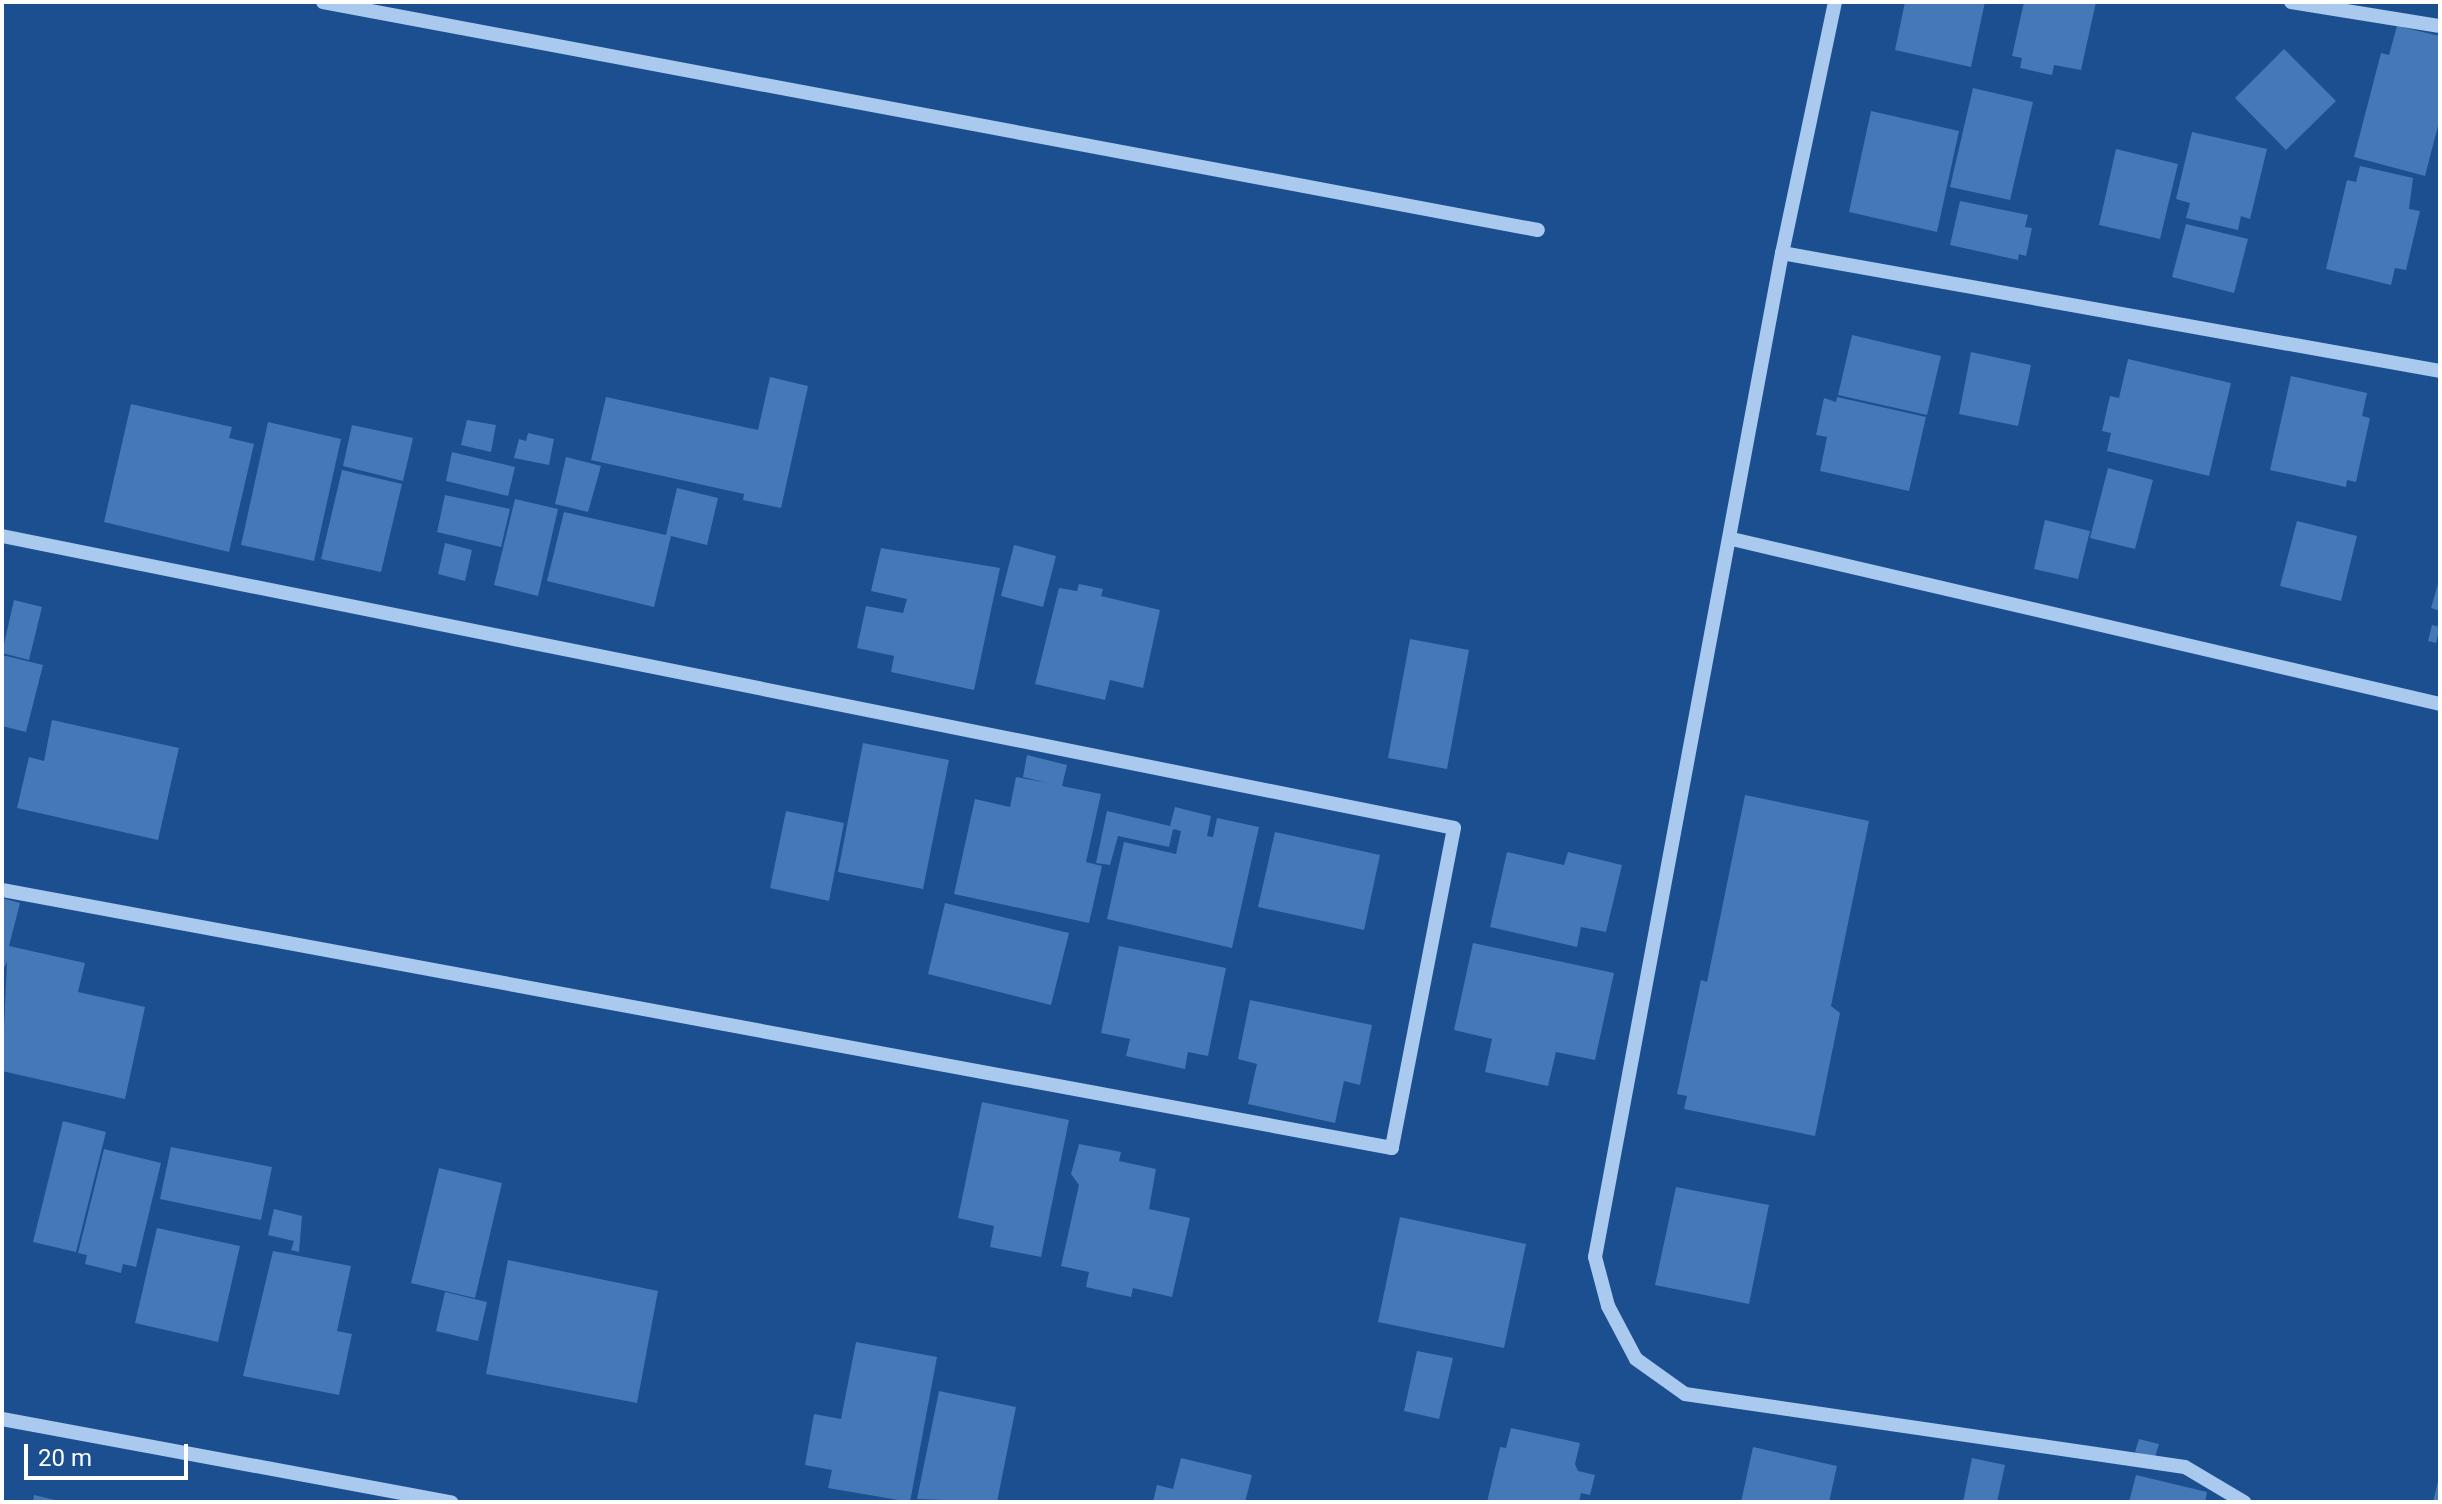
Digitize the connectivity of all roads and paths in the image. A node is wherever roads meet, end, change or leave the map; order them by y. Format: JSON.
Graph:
{"nodes":[{"id":1,"x":323,"y":2,"type":"edge"},
{"id":2,"x":1835,"y":2,"type":"edge"},
{"id":3,"x":2291,"y":2,"type":"edge"},
{"id":4,"x":2307,"y":4,"type":"edge"},
{"id":5,"x":2440,"y":26,"type":"edge"},
{"id":6,"x":1538,"y":230,"type":"dead end"},
{"id":7,"x":1782,"y":253,"type":"junction"},
{"id":8,"x":2440,"y":371,"type":"edge"},
{"id":9,"x":2,"y":536,"type":"edge"},
{"id":10,"x":1732,"y":539,"type":"junction"},
{"id":11,"x":2440,"y":704,"type":"edge"},
{"id":12,"x":2,"y":890,"type":"edge"},
{"id":13,"x":2,"y":1419,"type":"edge"},
{"id":14,"x":451,"y":1502,"type":"edge"},
{"id":15,"x":2244,"y":1502,"type":"edge"}],
"edges":[{"from":1,"to":6,"type":"street"},
{"from":2,"to":7,"type":"street"},
{"from":3,"to":4,"type":"street"},
{"from":4,"to":5,"type":"street"},
{"from":7,"to":8,"type":"street"},
{"from":7,"to":10,"type":"street"},
{"from":9,"to":12,"type":"street"},
{"from":10,"to":11,"type":"street"},
{"from":10,"to":15,"type":"street"},
{"from":13,"to":14,"type":"street"}]}
